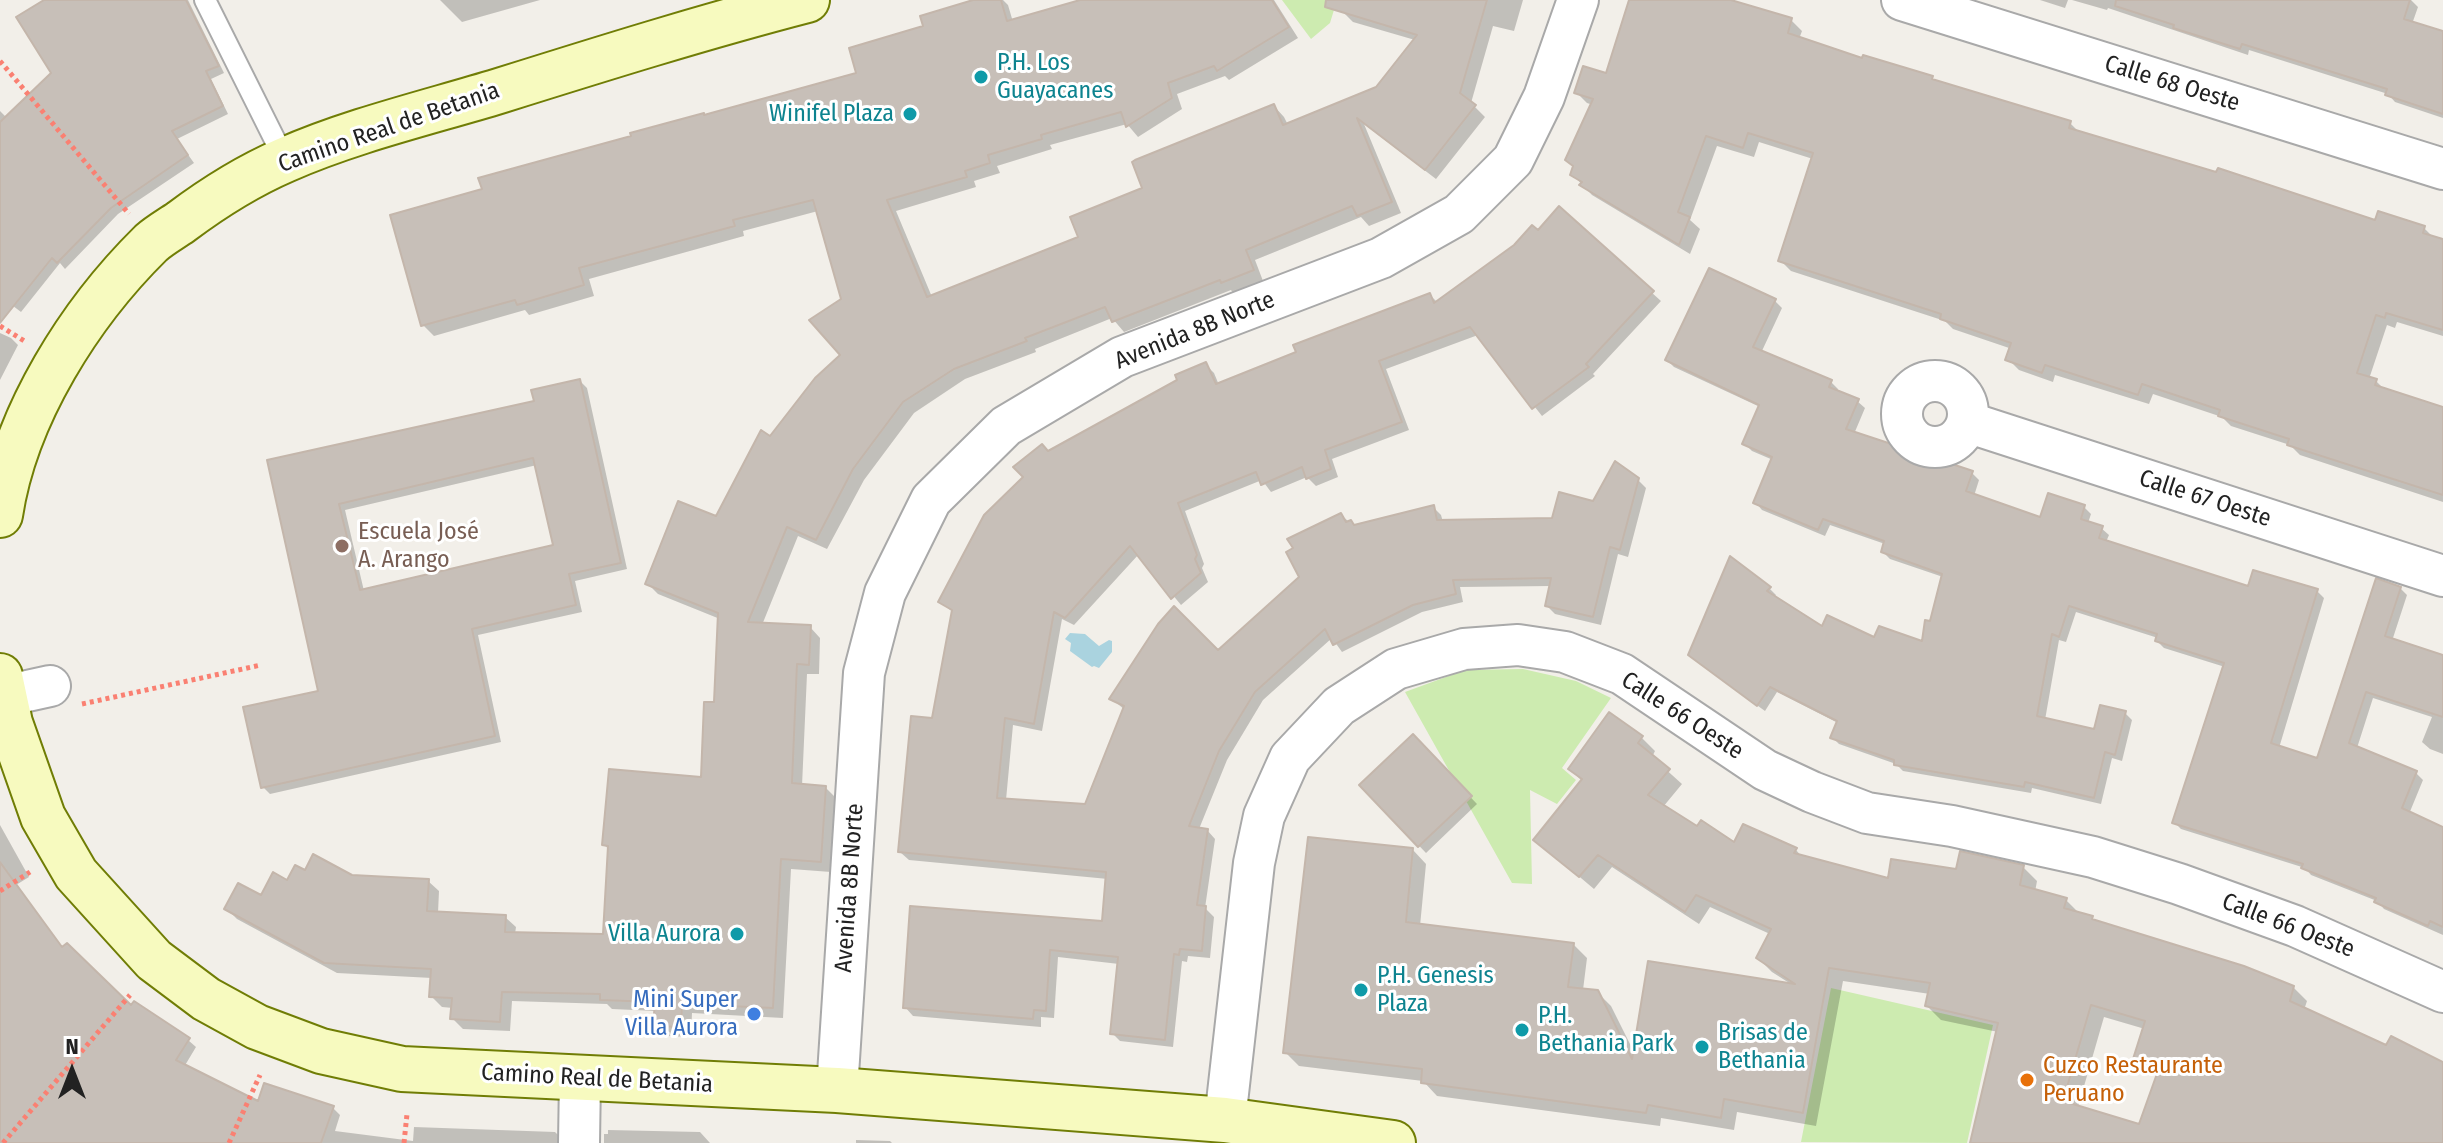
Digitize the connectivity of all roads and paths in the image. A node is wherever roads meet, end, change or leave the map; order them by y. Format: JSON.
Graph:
{"nodes":[{"id":1,"x":205,"y":0,"type":"edge"},
{"id":2,"x":807,"y":0,"type":"edge"},
{"id":3,"x":1578,"y":0,"type":"edge"},
{"id":4,"x":1902,"y":0,"type":"edge"},
{"id":5,"x":0,"y":61,"type":"edge"},
{"id":6,"x":285,"y":160,"type":"junction"},
{"id":7,"x":2443,"y":169,"type":"edge"},
{"id":8,"x":153,"y":242,"type":"junction"},
{"id":9,"x":1967,"y":422,"type":"dead end"},
{"id":10,"x":0,"y":515,"type":"edge"},
{"id":11,"x":2443,"y":576,"type":"edge"},
{"id":12,"x":261,"y":665,"type":"dead end"},
{"id":13,"x":1,"y":690,"type":"edge"},
{"id":14,"x":59,"y":696,"type":"joint"},
{"id":15,"x":30,"y":872,"type":"dead end"},
{"id":16,"x":0,"y":891,"type":"edge"},
{"id":17,"x":2443,"y":992,"type":"edge"},
{"id":18,"x":130,"y":995,"type":"dead end"},
{"id":19,"x":260,"y":1075,"type":"dead end"},
{"id":20,"x":580,"y":1078,"type":"junction"},
{"id":21,"x":837,"y":1090,"type":"junction"},
{"id":22,"x":407,"y":1114,"type":"dead end"},
{"id":23,"x":1225,"y":1120,"type":"junction"},
{"id":24,"x":3,"y":1143,"type":"edge"},
{"id":25,"x":229,"y":1143,"type":"edge"},
{"id":26,"x":404,"y":1143,"type":"edge"},
{"id":27,"x":579,"y":1143,"type":"edge"},
{"id":28,"x":1393,"y":1143,"type":"edge"}],
"edges":[{"from":1,"to":6,"type":"lane"},
{"from":2,"to":6,"type":"street","name":"Camino Real de Betania"},
{"from":3,"to":21,"type":"street","name":"Avenida 8B Norte"},
{"from":4,"to":7,"type":"street","name":"Calle 68 Oeste"},
{"from":5,"to":8,"type":"path"},
{"from":6,"to":8,"type":"street","name":"Camino Real de Betania"},
{"from":8,"to":10,"type":"street","name":"Camino Real de Betania"},
{"from":9,"to":11,"type":"street","name":"Calle 67 Oeste"},
{"from":12,"to":14,"type":"path"},
{"from":13,"to":14,"type":"street"},
{"from":13,"to":20,"type":"street","name":"Camino Real de Betania"},
{"from":15,"to":16,"type":"path"},
{"from":17,"to":23,"type":"street","name":"Calle 66 Oeste"},
{"from":18,"to":24,"type":"path"},
{"from":19,"to":25,"type":"path"},
{"from":20,"to":21,"type":"street","name":"Camino Real de Betania"},
{"from":20,"to":27,"type":"street"},
{"from":21,"to":23,"type":"street","name":"Camino Real de Betania"},
{"from":22,"to":26,"type":"path"},
{"from":23,"to":28,"type":"street","name":"Camino Real de Betania"}]}
